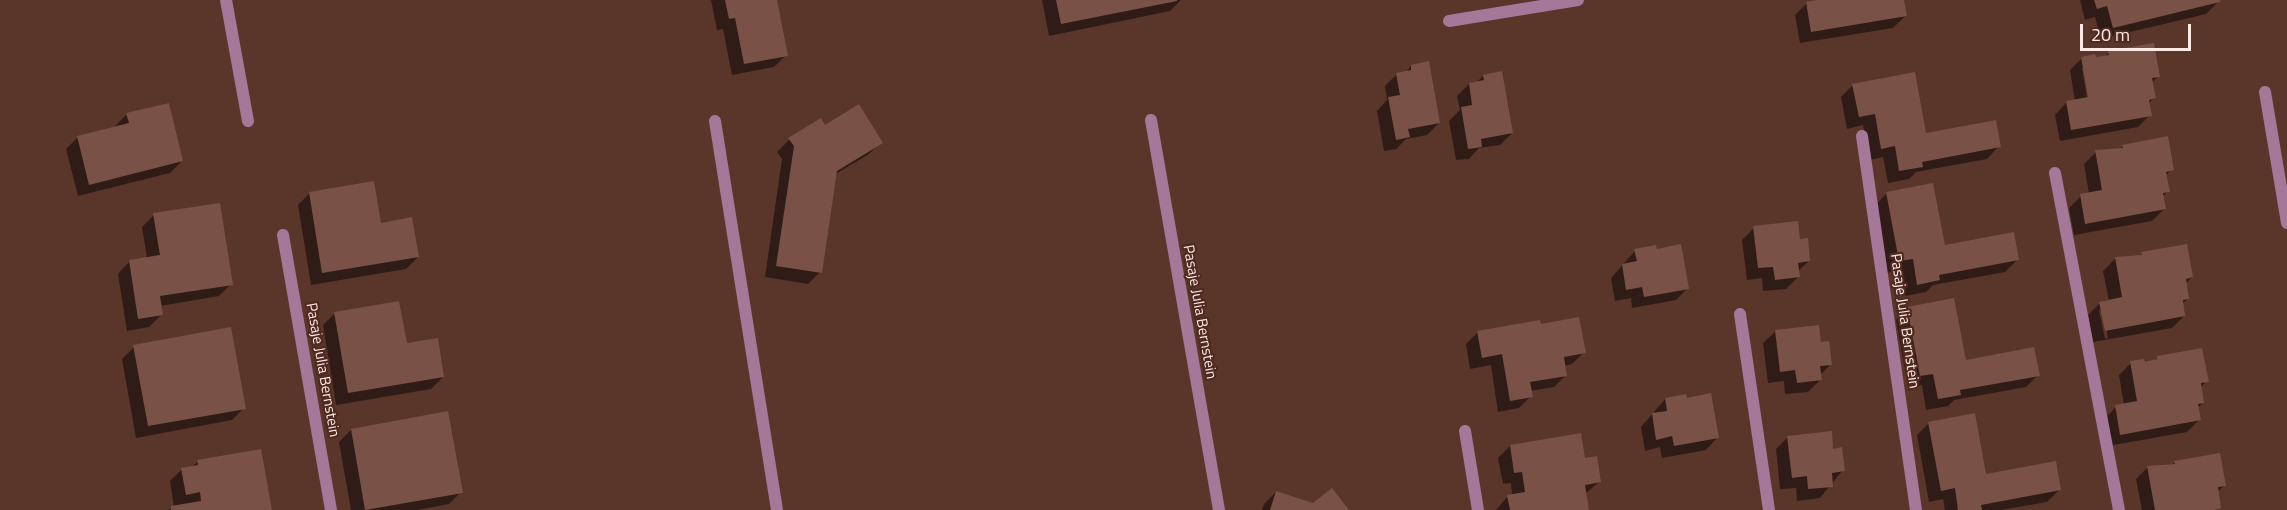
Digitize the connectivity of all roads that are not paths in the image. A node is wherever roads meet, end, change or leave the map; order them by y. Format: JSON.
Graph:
{"nodes":[{"id":1,"x":226,"y":0,"type":"edge"},
{"id":2,"x":1578,"y":0,"type":"edge"},
{"id":3,"x":1449,"y":21,"type":"dead end"},
{"id":4,"x":2265,"y":92,"type":"dead end"},
{"id":5,"x":1150,"y":120,"type":"dead end"},
{"id":6,"x":248,"y":121,"type":"dead end"},
{"id":7,"x":716,"y":121,"type":"dead end"},
{"id":8,"x":1862,"y":136,"type":"dead end"},
{"id":9,"x":2055,"y":173,"type":"dead end"},
{"id":10,"x":2287,"y":223,"type":"edge"},
{"id":11,"x":283,"y":235,"type":"dead end"},
{"id":12,"x":1740,"y":314,"type":"dead end"},
{"id":13,"x":1465,"y":431,"type":"dead end"},
{"id":14,"x":331,"y":510,"type":"edge"},
{"id":15,"x":777,"y":510,"type":"edge"},
{"id":16,"x":1219,"y":510,"type":"edge"},
{"id":17,"x":1478,"y":510,"type":"edge"},
{"id":18,"x":1769,"y":510,"type":"edge"},
{"id":19,"x":1916,"y":510,"type":"edge"},
{"id":20,"x":2119,"y":510,"type":"edge"}],
"edges":[{"from":1,"to":6,"type":"street"},
{"from":2,"to":3,"type":"street"},
{"from":4,"to":10,"type":"street"},
{"from":5,"to":16,"type":"street","name":"Pasaje Julia Bernstein"},
{"from":7,"to":15,"type":"street"},
{"from":8,"to":19,"type":"street","name":"Pasaje Julia Bernstein"},
{"from":9,"to":20,"type":"street"},
{"from":11,"to":14,"type":"street","name":"Pasaje Julia Bernstein"},
{"from":12,"to":18,"type":"street"},
{"from":13,"to":17,"type":"street"}]}
